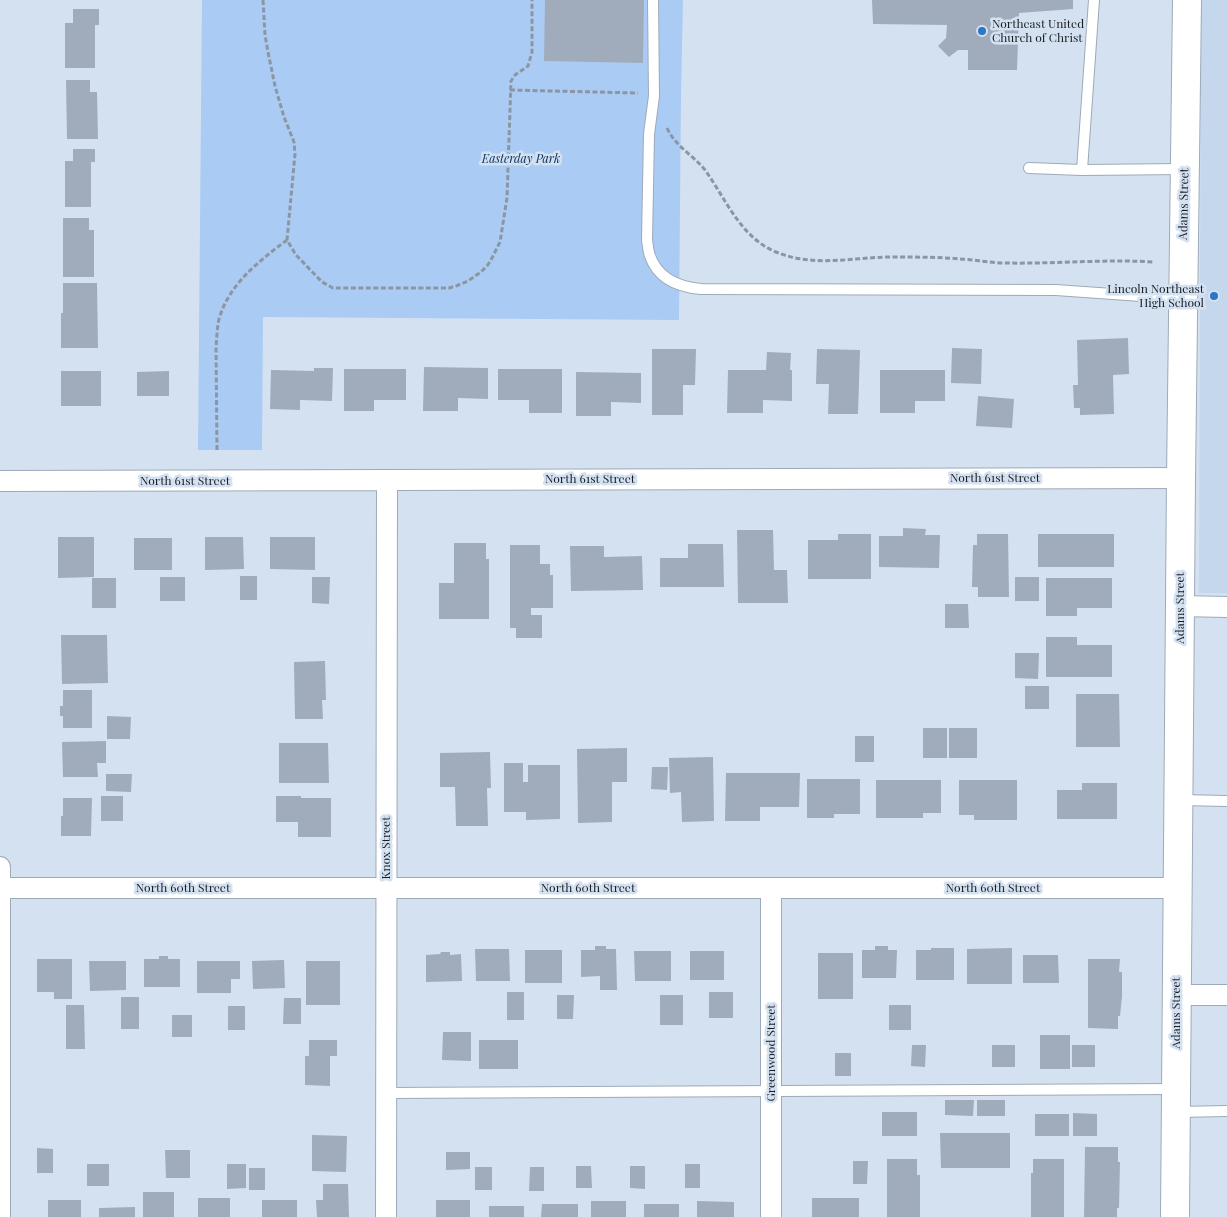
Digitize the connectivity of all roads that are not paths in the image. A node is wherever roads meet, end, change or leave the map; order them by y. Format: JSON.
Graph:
{"nodes":[{"id":1,"x":654,"y":0,"type":"edge"},
{"id":2,"x":1094,"y":0,"type":"edge"},
{"id":3,"x":1187,"y":0,"type":"edge"},
{"id":4,"x":1029,"y":168,"type":"dead end"},
{"id":5,"x":1082,"y":170,"type":"junction"},
{"id":6,"x":1185,"y":170,"type":"junction"},
{"id":7,"x":1183,"y":297,"type":"junction"},
{"id":8,"x":1181,"y":478,"type":"junction"},
{"id":9,"x":387,"y":480,"type":"junction"},
{"id":10,"x":0,"y":481,"type":"edge"},
{"id":11,"x":1180,"y":606,"type":"junction"},
{"id":12,"x":1227,"y":607,"type":"edge"},
{"id":13,"x":1178,"y":800,"type":"junction"},
{"id":14,"x":1227,"y":801,"type":"edge"},
{"id":15,"x":0,"y":867,"type":"edge"},
{"id":16,"x":0,"y":888,"type":"edge"},
{"id":17,"x":386,"y":888,"type":"junction"},
{"id":18,"x":772,"y":888,"type":"junction"},
{"id":19,"x":1177,"y":888,"type":"junction"},
{"id":20,"x":1176,"y":995,"type":"junction"},
{"id":21,"x":1227,"y":995,"type":"edge"},
{"id":22,"x":771,"y":1092,"type":"junction"},
{"id":23,"x":386,"y":1093,"type":"junction"},
{"id":24,"x":1176,"y":1101,"type":"junction"},
{"id":25,"x":1227,"y":1111,"type":"edge"},
{"id":26,"x":0,"y":1217,"type":"edge"},
{"id":27,"x":386,"y":1217,"type":"edge"},
{"id":28,"x":771,"y":1217,"type":"edge"},
{"id":29,"x":1175,"y":1217,"type":"edge"}],
"edges":[{"from":1,"to":7,"type":"lane"},
{"from":2,"to":5,"type":"lane"},
{"from":3,"to":6,"type":"main road","name":"Adams Street"},
{"from":4,"to":5,"type":"lane"},
{"from":5,"to":6,"type":"lane"},
{"from":6,"to":7,"type":"main road","name":"Adams Street"},
{"from":7,"to":8,"type":"main road","name":"Adams Street"},
{"from":8,"to":9,"type":"street","name":"North 61st Street"},
{"from":8,"to":11,"type":"main road","name":"Adams Street"},
{"from":9,"to":10,"type":"street","name":"North 61st Street"},
{"from":9,"to":17,"type":"street","name":"Knox Street"},
{"from":11,"to":12,"type":"street"},
{"from":11,"to":13,"type":"main road","name":"Adams Street"},
{"from":13,"to":14,"type":"lane"},
{"from":13,"to":19,"type":"main road","name":"Adams Street"},
{"from":15,"to":16,"type":"street"},
{"from":16,"to":17,"type":"street","name":"North 60th Street"},
{"from":16,"to":26,"type":"street"},
{"from":17,"to":18,"type":"street","name":"North 60th Street"},
{"from":17,"to":23,"type":"street","name":"Knox Street"},
{"from":18,"to":19,"type":"street","name":"North 60th Street"},
{"from":18,"to":22,"type":"street","name":"Greenwood Street"},
{"from":19,"to":20,"type":"main road","name":"Adams Street"},
{"from":20,"to":21,"type":"street"},
{"from":20,"to":24,"type":"main road","name":"Adams Street"},
{"from":22,"to":23,"type":"lane"},
{"from":22,"to":24,"type":"lane"},
{"from":22,"to":28,"type":"street","name":"Greenwood Street"},
{"from":23,"to":27,"type":"street","name":"Knox Street"},
{"from":24,"to":25,"type":"lane"},
{"from":24,"to":29,"type":"main road","name":"Adams Street"}]}
